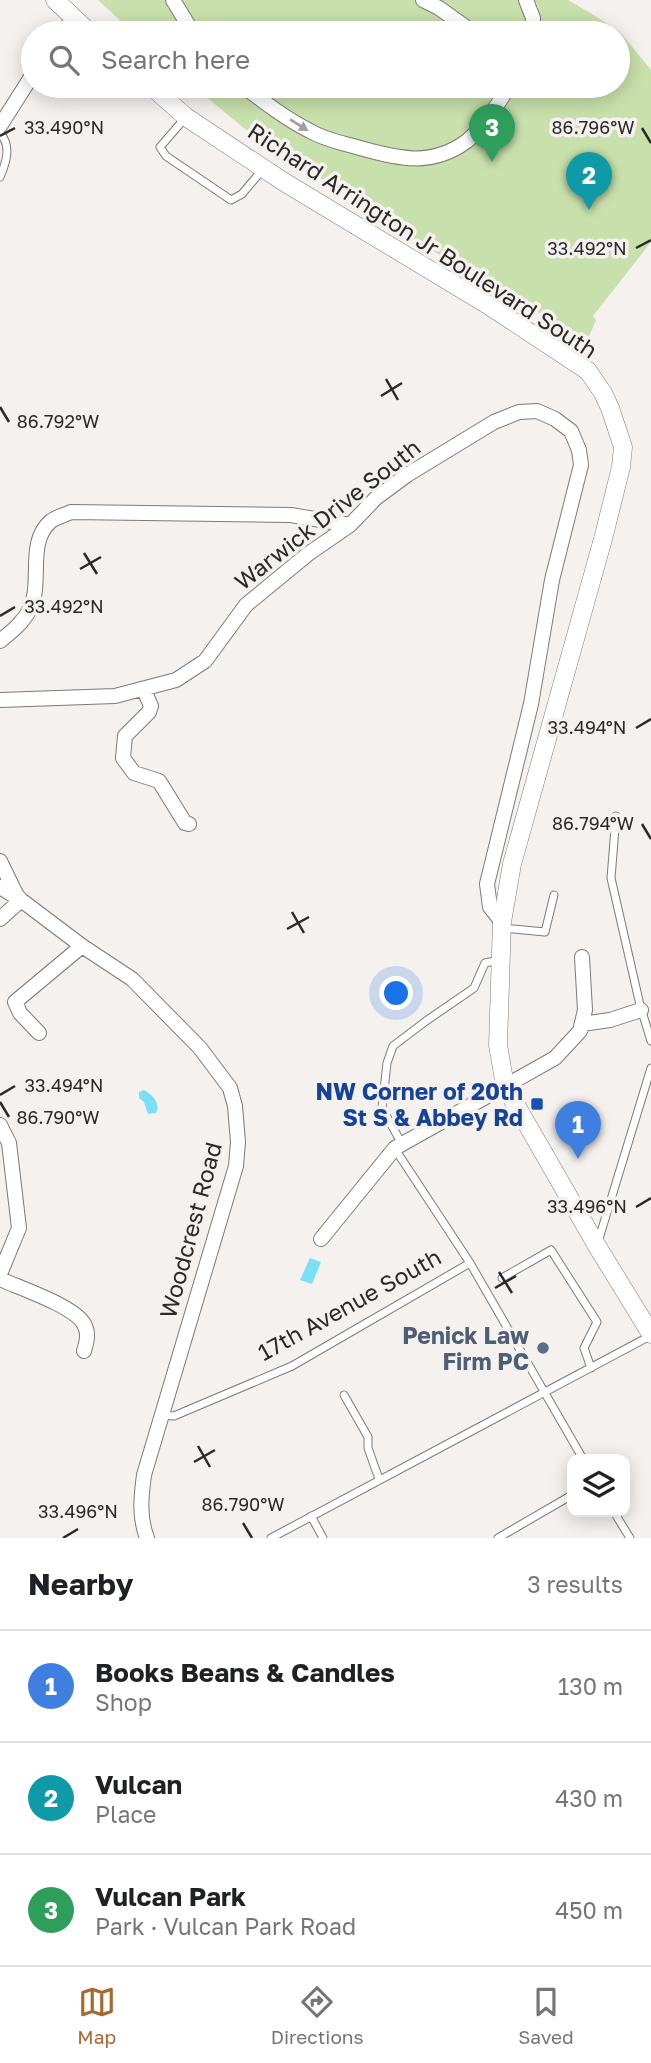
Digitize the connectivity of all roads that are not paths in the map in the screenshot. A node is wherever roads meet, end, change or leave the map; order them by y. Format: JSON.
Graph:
{"nodes":[{"id":1,"x":55,"y":0,"type":"edge"},
{"id":2,"x":173,"y":0,"type":"edge"},
{"id":3,"x":423,"y":0,"type":"edge"},
{"id":4,"x":526,"y":0,"type":"edge"},
{"id":5,"x":74,"y":19,"type":"joint"},
{"id":6,"x":76,"y":21,"type":"edge"},
{"id":7,"x":186,"y":21,"type":"edge"},
{"id":8,"x":457,"y":21,"type":"edge"},
{"id":9,"x":533,"y":21,"type":"edge"},
{"id":10,"x":21,"y":93,"type":"edge"},
{"id":11,"x":165,"y":98,"type":"edge"},
{"id":12,"x":260,"y":98,"type":"edge"},
{"id":13,"x":501,"y":98,"type":"edge"},
{"id":14,"x":186,"y":117,"type":"junction"},
{"id":15,"x":0,"y":126,"type":"edge"},
{"id":16,"x":0,"y":133,"type":"edge"},
{"id":17,"x":263,"y":168,"type":"junction"},
{"id":18,"x":0,"y":177,"type":"edge"},
{"id":19,"x":350,"y":525,"type":"junction"},
{"id":20,"x":0,"y":641,"type":"edge"},
{"id":21,"x":144,"y":690,"type":"junction"},
{"id":22,"x":0,"y":700,"type":"edge"},
{"id":23,"x":616,"y":816,"type":"dead end"},
{"id":24,"x":189,"y":824,"type":"dead end"},
{"id":25,"x":0,"y":861,"type":"edge"},
{"id":26,"x":0,"y":887,"type":"edge"},
{"id":27,"x":554,"y":895,"type":"dead end"},
{"id":28,"x":21,"y":900,"type":"junction"},
{"id":29,"x":0,"y":919,"type":"edge"},
{"id":30,"x":502,"y":925,"type":"junction"},
{"id":31,"x":82,"y":946,"type":"junction"},
{"id":32,"x":582,"y":957,"type":"dead end"},
{"id":33,"x":501,"y":959,"type":"junction"},
{"id":34,"x":644,"y":1006,"type":"edge"},
{"id":35,"x":582,"y":1024,"type":"junction"},
{"id":36,"x":39,"y":1033,"type":"dead end"},
{"id":37,"x":651,"y":1041,"type":"edge"},
{"id":38,"x":651,"y":1068,"type":"edge"},
{"id":39,"x":505,"y":1086,"type":"junction"},
{"id":40,"x":0,"y":1125,"type":"edge"},
{"id":41,"x":398,"y":1146,"type":"junction"},
{"id":42,"x":321,"y":1239,"type":"dead end"},
{"id":43,"x":597,"y":1246,"type":"junction"},
{"id":44,"x":470,"y":1263,"type":"junction"},
{"id":45,"x":0,"y":1276,"type":"edge"},
{"id":46,"x":502,"y":1278,"type":"dead end"},
{"id":47,"x":651,"y":1335,"type":"edge"},
{"id":48,"x":84,"y":1350,"type":"dead end"},
{"id":49,"x":591,"y":1368,"type":"junction"},
{"id":50,"x":544,"y":1393,"type":"junction"},
{"id":51,"x":344,"y":1395,"type":"dead end"},
{"id":52,"x":161,"y":1415,"type":"junction"},
{"id":53,"x":580,"y":1454,"type":"edge"},
{"id":54,"x":379,"y":1479,"type":"junction"},
{"id":55,"x":567,"y":1498,"type":"edge"},
{"id":56,"x":311,"y":1516,"type":"junction"},
{"id":57,"x":617,"y":1517,"type":"edge"},
{"id":58,"x":146,"y":1538,"type":"edge"},
{"id":59,"x":271,"y":1538,"type":"edge"},
{"id":60,"x":323,"y":1538,"type":"edge"},
{"id":61,"x":498,"y":1538,"type":"edge"},
{"id":62,"x":630,"y":1538,"type":"edge"}],
"edges":[{"from":1,"to":5,"type":"street"},
{"from":2,"to":7,"type":"street"},
{"from":3,"to":8,"type":"street"},
{"from":4,"to":9,"type":"street"},
{"from":5,"to":6,"type":"street"},
{"from":10,"to":15,"type":"street"},
{"from":11,"to":14,"type":"street","name":"Richard Arrington Jr Boulevard South"},
{"from":12,"to":13,"type":"street","one_way":true},
{"from":14,"to":17,"type":"street","name":"Richard Arrington Jr Boulevard South"},
{"from":14,"to":17,"type":"lane"},
{"from":16,"to":18,"type":"lane"},
{"from":17,"to":30,"type":"street","name":"Richard Arrington Jr Boulevard South"},
{"from":19,"to":20,"type":"street"},
{"from":19,"to":21,"type":"street","name":"Warwick Drive South"},
{"from":19,"to":30,"type":"street","name":"Warwick Drive South"},
{"from":21,"to":22,"type":"street","name":"Warwick Drive South"},
{"from":21,"to":24,"type":"street"},
{"from":23,"to":34,"type":"lane"},
{"from":25,"to":28,"type":"street","name":"Woodcrest Road"},
{"from":26,"to":28,"type":"street"},
{"from":27,"to":30,"type":"lane"},
{"from":28,"to":29,"type":"street"},
{"from":28,"to":31,"type":"street","name":"Woodcrest Road"},
{"from":30,"to":33,"type":"street","name":"Richard Arrington Jr Boulevard South"},
{"from":31,"to":36,"type":"street"},
{"from":31,"to":52,"type":"street","name":"Woodcrest Road"},
{"from":32,"to":35,"type":"street"},
{"from":33,"to":39,"type":"street","name":"Richard Arrington Jr Boulevard South"},
{"from":33,"to":41,"type":"lane","name":"17th Avenue South"},
{"from":34,"to":35,"type":"street"},
{"from":34,"to":37,"type":"lane"},
{"from":35,"to":39,"type":"street"},
{"from":38,"to":43,"type":"lane"},
{"from":39,"to":41,"type":"street"},
{"from":39,"to":43,"type":"street","name":"Richard Arrington Jr Boulevard South"},
{"from":40,"to":45,"type":"street"},
{"from":41,"to":42,"type":"street"},
{"from":41,"to":44,"type":"lane","name":"17th Avenue South"},
{"from":43,"to":47,"type":"street","name":"Richard Arrington Jr Boulevard South"},
{"from":44,"to":50,"type":"lane"},
{"from":44,"to":52,"type":"lane","name":"17th Avenue South"},
{"from":45,"to":48,"type":"street"},
{"from":46,"to":49,"type":"lane"},
{"from":47,"to":49,"type":"lane"},
{"from":49,"to":50,"type":"lane"},
{"from":50,"to":53,"type":"lane"},
{"from":50,"to":54,"type":"lane"},
{"from":51,"to":54,"type":"lane"},
{"from":52,"to":58,"type":"street","name":"Woodcrest Road"},
{"from":54,"to":56,"type":"lane"},
{"from":55,"to":61,"type":"lane"},
{"from":56,"to":59,"type":"lane"},
{"from":56,"to":60,"type":"lane"},
{"from":57,"to":62,"type":"lane"}]}
